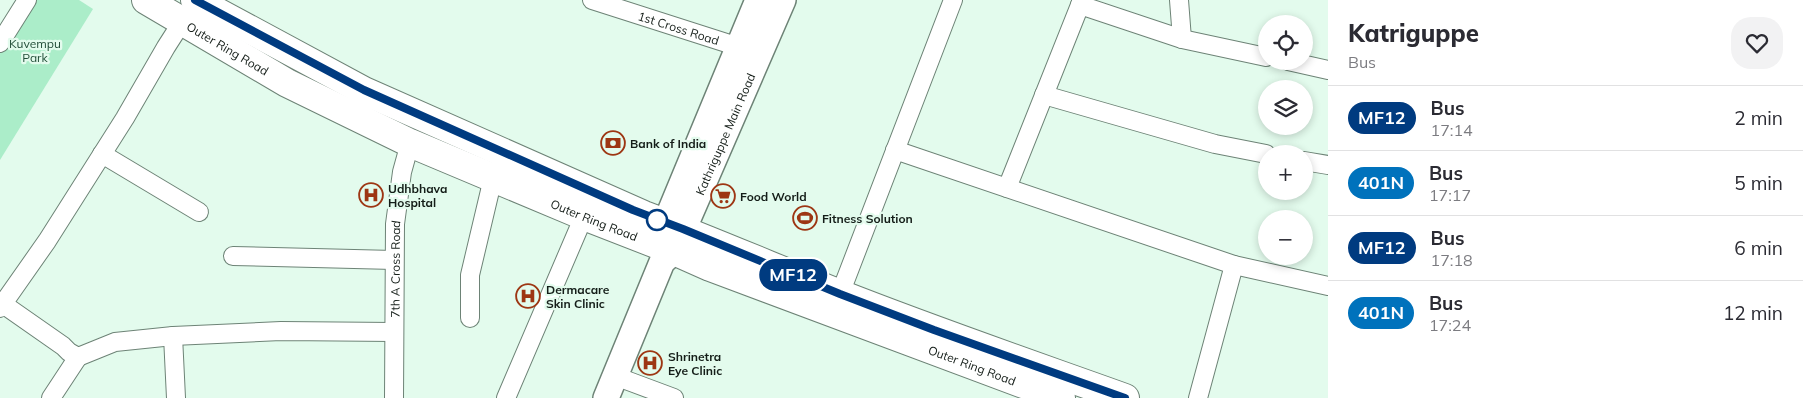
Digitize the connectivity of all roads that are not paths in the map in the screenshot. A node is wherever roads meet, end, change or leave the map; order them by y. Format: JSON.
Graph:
{"nodes":[{"id":1,"x":27,"y":0,"type":"edge"},
{"id":2,"x":146,"y":0,"type":"edge"},
{"id":3,"x":592,"y":0,"type":"edge"},
{"id":4,"x":758,"y":0,"type":"edge"},
{"id":5,"x":783,"y":0,"type":"edge"},
{"id":6,"x":953,"y":0,"type":"edge"},
{"id":7,"x":1179,"y":0,"type":"edge"},
{"id":8,"x":1081,"y":2,"type":"edge"},
{"id":9,"x":189,"y":11,"type":"edge"},
{"id":10,"x":1182,"y":39,"type":"junction"},
{"id":11,"x":0,"y":43,"type":"edge"},
{"id":12,"x":739,"y":46,"type":"junction"},
{"id":13,"x":1258,"y":55,"type":"edge"},
{"id":14,"x":1313,"y":67,"type":"edge"},
{"id":15,"x":1328,"y":70,"type":"edge"},
{"id":16,"x":1044,"y":95,"type":"junction"},
{"id":17,"x":410,"y":143,"type":"junction"},
{"id":18,"x":895,"y":150,"type":"junction"},
{"id":19,"x":1258,"y":152,"type":"edge"},
{"id":20,"x":102,"y":154,"type":"junction"},
{"id":21,"x":1313,"y":162,"type":"edge"},
{"id":22,"x":1328,"y":165,"type":"edge"},
{"id":23,"x":493,"y":178,"type":"junction"},
{"id":24,"x":1007,"y":188,"type":"junction"},
{"id":25,"x":199,"y":212,"type":"dead end"},
{"id":26,"x":584,"y":216,"type":"junction"},
{"id":27,"x":668,"y":242,"type":"junction"},
{"id":28,"x":233,"y":256,"type":"dead end"},
{"id":29,"x":394,"y":260,"type":"junction"},
{"id":30,"x":1234,"y":265,"type":"junction"},
{"id":31,"x":1328,"y":286,"type":"edge"},
{"id":32,"x":840,"y":294,"type":"junction"},
{"id":33,"x":1,"y":305,"type":"edge"},
{"id":34,"x":470,"y":318,"type":"dead end"},
{"id":35,"x":394,"y":332,"type":"junction"},
{"id":36,"x":173,"y":336,"type":"junction"},
{"id":37,"x":78,"y":357,"type":"junction"},
{"id":38,"x":610,"y":387,"type":"edge"},
{"id":39,"x":1014,"y":390,"type":"edge"},
{"id":40,"x":51,"y":398,"type":"edge"},
{"id":41,"x":176,"y":398,"type":"edge"},
{"id":42,"x":394,"y":398,"type":"edge"},
{"id":43,"x":506,"y":398,"type":"edge"},
{"id":44,"x":674,"y":398,"type":"edge"},
{"id":45,"x":1061,"y":398,"type":"edge"},
{"id":46,"x":1125,"y":398,"type":"edge"},
{"id":47,"x":1198,"y":398,"type":"edge"}],
"edges":[{"from":1,"to":11,"type":"street"},
{"from":2,"to":9,"type":"highway","name":"Outer Ring Road"},
{"from":3,"to":12,"type":"street","name":"1st Cross Road"},
{"from":4,"to":12,"type":"main road","name":"Kathriguppe Main Road"},
{"from":5,"to":27,"type":"main road","name":"Kathriguppe Main Road"},
{"from":6,"to":18,"type":"street"},
{"from":7,"to":10,"type":"street"},
{"from":8,"to":10,"type":"street"},
{"from":8,"to":16,"type":"street"},
{"from":9,"to":17,"type":"highway","name":"Outer Ring Road"},
{"from":9,"to":20,"type":"street"},
{"from":9,"to":27,"type":"highway","name":"Outer Ring Road"},
{"from":10,"to":13,"type":"street"},
{"from":12,"to":27,"type":"main road","name":"Kathriguppe Main Road"},
{"from":14,"to":15,"type":"street"},
{"from":16,"to":19,"type":"street"},
{"from":16,"to":24,"type":"street"},
{"from":17,"to":23,"type":"highway","name":"Outer Ring Road"},
{"from":17,"to":29,"type":"street","name":"7th A Cross Road"},
{"from":18,"to":24,"type":"street"},
{"from":18,"to":32,"type":"street"},
{"from":20,"to":25,"type":"street"},
{"from":20,"to":33,"type":"street"},
{"from":21,"to":22,"type":"street"},
{"from":23,"to":26,"type":"highway","name":"Outer Ring Road"},
{"from":23,"to":34,"type":"street"},
{"from":24,"to":30,"type":"street"},
{"from":26,"to":27,"type":"highway","name":"Outer Ring Road"},
{"from":26,"to":43,"type":"street"},
{"from":27,"to":32,"type":"highway","name":"Outer Ring Road"},
{"from":27,"to":38,"type":"main road"},
{"from":27,"to":39,"type":"highway","name":"Outer Ring Road"},
{"from":28,"to":29,"type":"street"},
{"from":29,"to":35,"type":"street","name":"7th A Cross Road"},
{"from":30,"to":31,"type":"street"},
{"from":30,"to":47,"type":"street"},
{"from":32,"to":46,"type":"highway","name":"Outer Ring Road"},
{"from":33,"to":37,"type":"street"},
{"from":35,"to":36,"type":"street"},
{"from":35,"to":42,"type":"street","name":"7th A Cross Road"},
{"from":36,"to":37,"type":"street"},
{"from":36,"to":41,"type":"street"},
{"from":37,"to":40,"type":"street"},
{"from":38,"to":44,"type":"street"},
{"from":39,"to":45,"type":"highway","name":"Outer Ring Road"}]}
